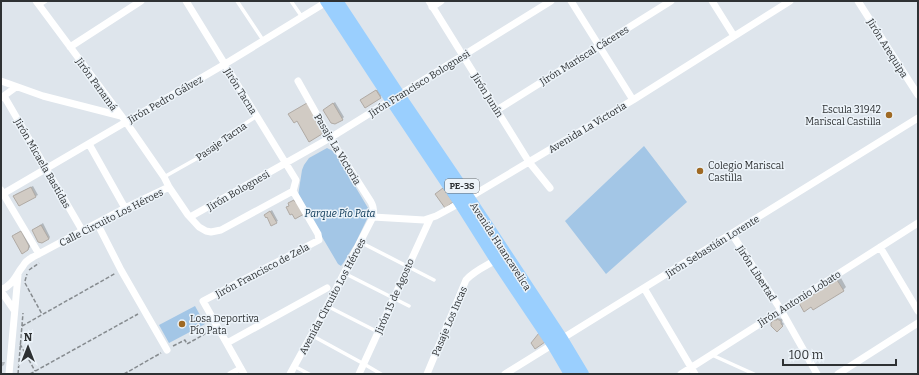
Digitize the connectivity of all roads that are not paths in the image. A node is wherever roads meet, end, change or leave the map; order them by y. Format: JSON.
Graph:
{"nodes":[{"id":1,"x":141,"y":1,"type":"edge"},
{"id":2,"x":186,"y":1,"type":"edge"},
{"id":3,"x":237,"y":1,"type":"edge"},
{"id":4,"x":291,"y":1,"type":"edge"},
{"id":5,"x":329,"y":1,"type":"edge"},
{"id":6,"x":441,"y":1,"type":"edge"},
{"id":7,"x":551,"y":1,"type":"edge"},
{"id":8,"x":571,"y":1,"type":"edge"},
{"id":9,"x":671,"y":1,"type":"edge"},
{"id":10,"x":712,"y":1,"type":"edge"},
{"id":11,"x":790,"y":1,"type":"edge"},
{"id":12,"x":858,"y":1,"type":"edge"},
{"id":13,"x":41,"y":2,"type":"edge"},
{"id":14,"x":430,"y":4,"type":"edge"},
{"id":15,"x":302,"y":17,"type":"junction"},
{"id":16,"x":734,"y":36,"type":"junction"},
{"id":17,"x":263,"y":41,"type":"junction"},
{"id":18,"x":599,"y":46,"type":"junction"},
{"id":19,"x":70,"y":47,"type":"junction"},
{"id":20,"x":463,"y":56,"type":"junction"},
{"id":21,"x":225,"y":64,"type":"junction"},
{"id":22,"x":298,"y":80,"type":"dead end"},
{"id":23,"x":1,"y":81,"type":"edge"},
{"id":24,"x":16,"y":87,"type":"junction"},
{"id":25,"x":918,"y":95,"type":"edge"},
{"id":26,"x":2,"y":97,"type":"edge"},
{"id":27,"x":395,"y":98,"type":"junction"},
{"id":28,"x":633,"y":100,"type":"junction"},
{"id":29,"x":497,"y":110,"type":"junction"},
{"id":30,"x":121,"y":116,"type":"junction"},
{"id":31,"x":257,"y":116,"type":"junction"},
{"id":32,"x":918,"y":118,"type":"edge"},
{"id":33,"x":126,"y":122,"type":"junction"},
{"id":34,"x":330,"y":138,"type":"junction"},
{"id":35,"x":89,"y":144,"type":"junction"},
{"id":36,"x":285,"y":162,"type":"junction"},
{"id":37,"x":529,"y":162,"type":"junction"},
{"id":38,"x":46,"y":168,"type":"junction"},
{"id":39,"x":164,"y":177,"type":"junction"},
{"id":40,"x":169,"y":187,"type":"junction"},
{"id":41,"x":550,"y":188,"type":"dead end"},
{"id":42,"x":293,"y":191,"type":"junction"},
{"id":43,"x":2,"y":193,"type":"edge"},
{"id":44,"x":465,"y":200,"type":"junction"},
{"id":45,"x":124,"y":208,"type":"junction"},
{"id":46,"x":190,"y":217,"type":"junction"},
{"id":47,"x":373,"y":217,"type":"junction"},
{"id":48,"x":430,"y":218,"type":"junction"},
{"id":49,"x":97,"y":223,"type":"junction"},
{"id":50,"x":918,"y":223,"type":"edge"},
{"id":51,"x":82,"y":230,"type":"junction"},
{"id":52,"x":732,"y":234,"type":"junction"},
{"id":53,"x":360,"y":242,"type":"junction"},
{"id":54,"x":880,"y":247,"type":"junction"},
{"id":55,"x":39,"y":254,"type":"junction"},
{"id":56,"x":496,"y":260,"type":"junction"},
{"id":57,"x":408,"y":267,"type":"junction"},
{"id":58,"x":344,"y":273,"type":"junction"},
{"id":59,"x":18,"y":275,"type":"junction"},
{"id":60,"x":434,"y":280,"type":"dead end"},
{"id":61,"x":327,"y":288,"type":"dead end"},
{"id":62,"x":644,"y":288,"type":"junction"},
{"id":63,"x":1,"y":290,"type":"edge"},
{"id":64,"x":394,"y":298,"type":"junction"},
{"id":65,"x":327,"y":306,"type":"junction"},
{"id":66,"x":409,"y":306,"type":"dead end"},
{"id":67,"x":14,"y":310,"type":"junction"},
{"id":68,"x":781,"y":310,"type":"junction"},
{"id":69,"x":918,"y":311,"type":"edge"},
{"id":70,"x":918,"y":323,"type":"edge"},
{"id":71,"x":378,"y":332,"type":"junction"},
{"id":72,"x":311,"y":335,"type":"junction"},
{"id":73,"x":557,"y":342,"type":"junction"},
{"id":74,"x":227,"y":343,"type":"junction"},
{"id":75,"x":167,"y":350,"type":"road end"},
{"id":76,"x":711,"y":354,"type":"junction"},
{"id":77,"x":364,"y":364,"type":"junction"},
{"id":78,"x":294,"y":366,"type":"junction"},
{"id":79,"x":243,"y":371,"type":"edge"},
{"id":80,"x":693,"y":371,"type":"edge"},
{"id":81,"x":8,"y":374,"type":"edge"},
{"id":82,"x":230,"y":374,"type":"edge"},
{"id":83,"x":290,"y":374,"type":"edge"},
{"id":84,"x":309,"y":374,"type":"edge"},
{"id":85,"x":359,"y":374,"type":"edge"},
{"id":86,"x":381,"y":374,"type":"edge"},
{"id":87,"x":427,"y":374,"type":"edge"},
{"id":88,"x":505,"y":374,"type":"edge"},
{"id":89,"x":570,"y":374,"type":"edge"},
{"id":90,"x":583,"y":374,"type":"edge"},
{"id":91,"x":681,"y":374,"type":"edge"},
{"id":92,"x":754,"y":374,"type":"edge"},
{"id":93,"x":817,"y":374,"type":"edge"},
{"id":94,"x":838,"y":374,"type":"edge"}],
"edges":[{"from":1,"to":19,"type":"street"},
{"from":2,"to":21,"type":"street","name":"Jirón Tacna"},
{"from":3,"to":17,"type":"lane"},
{"from":4,"to":15,"type":"lane"},
{"from":5,"to":15,"type":"street","name":"Jirón Pedro Gálvez"},
{"from":5,"to":27,"type":"highway","name":"Avenida Huancavelica","number":"PE-3S"},
{"from":6,"to":14,"type":"street"},
{"from":7,"to":20,"type":"street","name":"Jirón Francisco Bolognesi"},
{"from":8,"to":18,"type":"street"},
{"from":9,"to":18,"type":"street","name":"Jirón Mariscal Cáceres"},
{"from":10,"to":16,"type":"street"},
{"from":11,"to":16,"type":"street","name":"Avenida La Victoria"},
{"from":12,"to":25,"type":"street","name":"Jirón Arequipa"},
{"from":13,"to":19,"type":"street","name":"Jirón Panamá"},
{"from":14,"to":20,"type":"street","name":"Jirón Junín"},
{"from":15,"to":17,"type":"street","name":"Jirón Pedro Gálvez"},
{"from":16,"to":28,"type":"street","name":"Avenida La Victoria"},
{"from":17,"to":21,"type":"street","name":"Jirón Pedro Gálvez"},
{"from":18,"to":28,"type":"street"},
{"from":18,"to":29,"type":"street","name":"Jirón Mariscal Cáceres"},
{"from":19,"to":30,"type":"street","name":"Jirón Panamá"},
{"from":20,"to":27,"type":"street","name":"Jirón Francisco Bolognesi"},
{"from":20,"to":29,"type":"street","name":"Jirón Junín"},
{"from":21,"to":31,"type":"street","name":"Jirón Tacna"},
{"from":21,"to":33,"type":"street","name":"Jirón Pedro Gálvez"},
{"from":22,"to":34,"type":"street","name":"Pasaje La Victoria"},
{"from":23,"to":24,"type":"street"},
{"from":24,"to":26,"type":"street"},
{"from":24,"to":30,"type":"street"},
{"from":26,"to":38,"type":"street","name":"Jirón Micaela Bastidas"},
{"from":27,"to":34,"type":"street","name":"Jirón Francisco Bolognesi"},
{"from":27,"to":44,"type":"highway","name":"Avenida Huancavelica","number":"PE-3S"},
{"from":28,"to":37,"type":"street","name":"Avenida La Victoria"},
{"from":29,"to":37,"type":"street","name":"Jirón Junín"},
{"from":30,"to":33,"type":"street","name":"Jirón Panamá"},
{"from":31,"to":36,"type":"street","name":"Jirón Tacna"},
{"from":31,"to":39,"type":"lane","name":"Pasaje Tacna"},
{"from":32,"to":52,"type":"street","name":"Jirón Sebastián Lorente"},
{"from":33,"to":35,"type":"street","name":"Jirón Pedro Gálvez"},
{"from":33,"to":39,"type":"street","name":"Jirón Panamá"},
{"from":34,"to":36,"type":"street","name":"Jirón Francisco Bolognesi"},
{"from":34,"to":47,"type":"street","name":"Pasaje La Victoria"},
{"from":35,"to":38,"type":"street","name":"Jirón Pedro Gálvez"},
{"from":35,"to":45,"type":"street"},
{"from":36,"to":42,"type":"street","name":"Jirón Tacna"},
{"from":36,"to":46,"type":"street","name":"Jirón Bolognesi"},
{"from":37,"to":41,"type":"street","name":"Jirón Junín"},
{"from":37,"to":44,"type":"street","name":"Avenida La Victoria"},
{"from":38,"to":43,"type":"street","name":"Jirón Pedro Gálvez"},
{"from":38,"to":51,"type":"street","name":"Jirón Micaela Bastidas"},
{"from":39,"to":40,"type":"street","name":"Jirón Panamá"},
{"from":40,"to":45,"type":"street","name":"Calle Circuito Los Héroes"},
{"from":40,"to":46,"type":"street","name":"Calle Circuito Los Héroes"},
{"from":42,"to":46,"type":"street","name":"Calle Circuito Los Héroes"},
{"from":42,"to":74,"type":"street","name":"Jirón Francisco de Zela"},
{"from":43,"to":55,"type":"street"},
{"from":44,"to":48,"type":"street","name":"Avenida La Victoria"},
{"from":44,"to":56,"type":"highway","name":"Avenida Huancavelica","number":"PE-3S"},
{"from":44,"to":73,"type":"highway","name":"Avenida Huancavelica","number":"PE-3S"},
{"from":45,"to":49,"type":"street","name":"Calle Circuito Los Héroes"},
{"from":47,"to":48,"type":"street","name":"Avenida La Victoria"},
{"from":47,"to":53,"type":"street","name":"Avenida Circuito Los Héroes"},
{"from":48,"to":57,"type":"street","name":"Jirón 15 de Agosto"},
{"from":49,"to":51,"type":"street","name":"Calle Circuito Los Héroes"},
{"from":49,"to":75,"type":"street"},
{"from":50,"to":54,"type":"street","name":"Jirón Antonio Lobato"},
{"from":51,"to":55,"type":"street","name":"Calle Circuito Los Héroes"},
{"from":52,"to":62,"type":"street","name":"Jirón Sebastián Lorente"},
{"from":52,"to":68,"type":"street","name":"Jirón Libertad"},
{"from":53,"to":57,"type":"lane"},
{"from":53,"to":58,"type":"street","name":"Avenida Circuito Los Héroes"},
{"from":54,"to":68,"type":"street","name":"Jirón Antonio Lobato"},
{"from":54,"to":69,"type":"street"},
{"from":55,"to":59,"type":"street","name":"Calle Circuito Los Héroes"},
{"from":56,"to":73,"type":"highway","name":"Avenida Huancavelica","number":"PE-3S"},
{"from":56,"to":87,"type":"street","name":"Pasaje Los Incas"},
{"from":57,"to":60,"type":"lane"},
{"from":57,"to":64,"type":"street","name":"Jirón 15 de Agosto"},
{"from":58,"to":64,"type":"lane"},
{"from":58,"to":65,"type":"street","name":"Avenida Circuito Los Héroes"},
{"from":59,"to":63,"type":"street","name":"Calle Circuito Los Héroes"},
{"from":59,"to":67,"type":"street"},
{"from":61,"to":74,"type":"street"},
{"from":62,"to":73,"type":"street","name":"Jirón Sebastián Lorente"},
{"from":62,"to":80,"type":"street"},
{"from":63,"to":67,"type":"street"},
{"from":64,"to":66,"type":"lane"},
{"from":64,"to":71,"type":"street","name":"Jirón 15 de Agosto"},
{"from":65,"to":71,"type":"lane"},
{"from":65,"to":72,"type":"street","name":"Avenida Circuito Los Héroes"},
{"from":67,"to":81,"type":"street"},
{"from":68,"to":76,"type":"street","name":"Jirón Antonio Lobato"},
{"from":68,"to":93,"type":"street","name":"Jirón Libertad"},
{"from":70,"to":94,"type":"street"},
{"from":71,"to":77,"type":"street","name":"Jirón 15 de Agosto"},
{"from":72,"to":77,"type":"lane"},
{"from":72,"to":78,"type":"street","name":"Avenida Circuito Los Héroes"},
{"from":73,"to":88,"type":"street","name":"Jirón Sebastián Lorente"},
{"from":73,"to":89,"type":"highway","name":"Avenida Huancavelica","number":"PE-3S"},
{"from":73,"to":90,"type":"highway","name":"Avenida Huancavelica","number":"PE-3S"},
{"from":74,"to":79,"type":"street"},
{"from":76,"to":80,"type":"street","name":"Jirón Antonio Lobato"},
{"from":76,"to":92,"type":"lane"},
{"from":77,"to":85,"type":"street","name":"Jirón 15 de Agosto"},
{"from":77,"to":86,"type":"lane"},
{"from":78,"to":83,"type":"street","name":"Avenida Circuito Los Héroes"},
{"from":78,"to":84,"type":"lane"},
{"from":79,"to":82,"type":"street"},
{"from":80,"to":91,"type":"street","name":"Jirón Antonio Lobato"}]}
